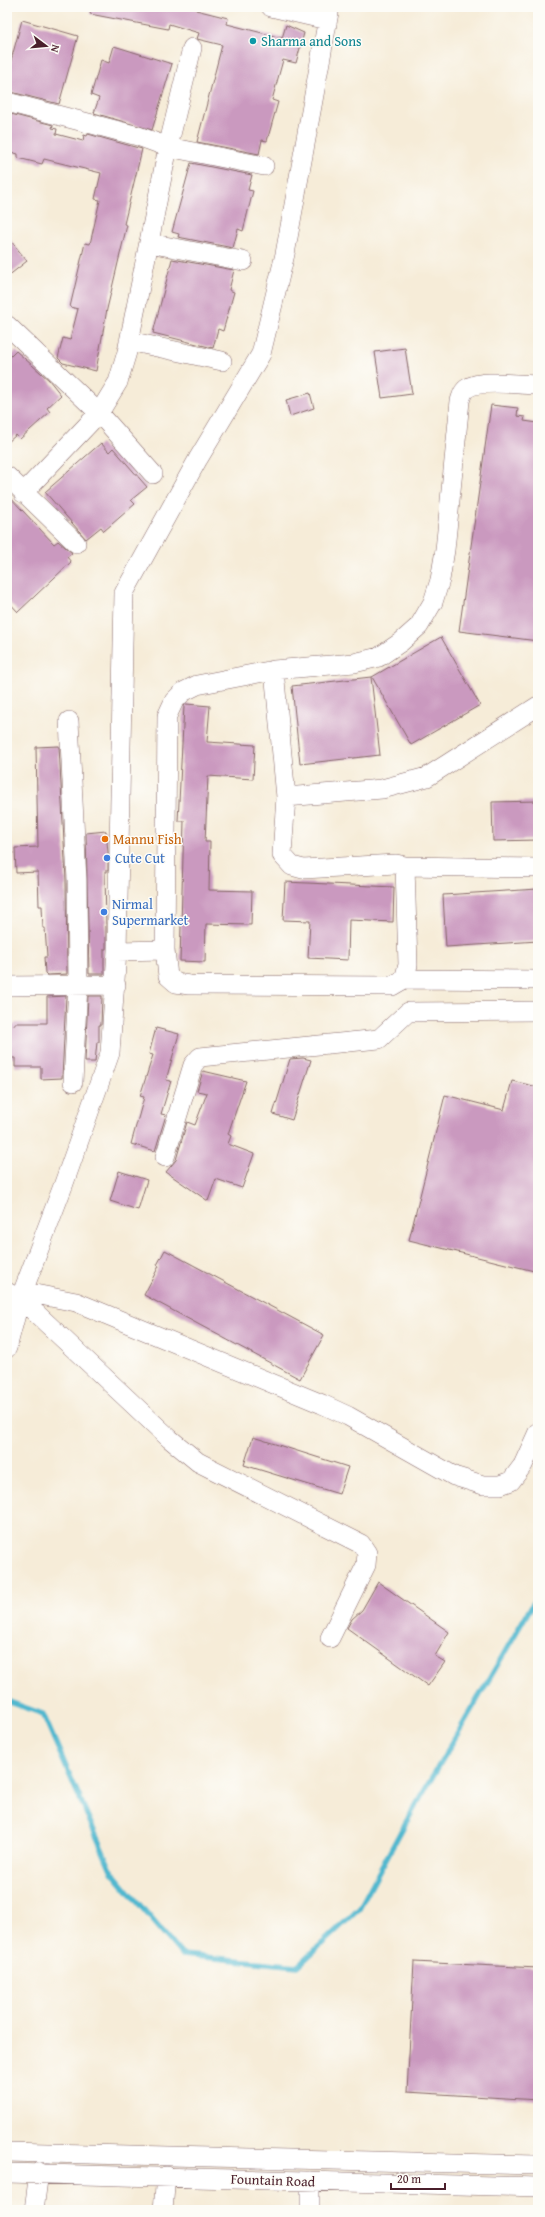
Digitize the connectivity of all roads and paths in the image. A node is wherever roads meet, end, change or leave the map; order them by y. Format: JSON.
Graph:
{"nodes":[{"id":1,"x":271,"y":7,"type":"edge"},
{"id":2,"x":328,"y":14,"type":"edge"},
{"id":3,"x":192,"y":48,"type":"dead end"},
{"id":4,"x":7,"y":102,"type":"edge"},
{"id":5,"x":168,"y":147,"type":"junction"},
{"id":6,"x":264,"y":166,"type":"dead end"},
{"id":7,"x":149,"y":243,"type":"junction"},
{"id":8,"x":243,"y":261,"type":"dead end"},
{"id":9,"x":7,"y":325,"type":"edge"},
{"id":10,"x":129,"y":341,"type":"junction"},
{"id":11,"x":222,"y":361,"type":"dead end"},
{"id":12,"x":538,"y":385,"type":"edge"},
{"id":13,"x":99,"y":413,"type":"junction"},
{"id":14,"x":153,"y":474,"type":"dead end"},
{"id":15,"x":7,"y":476,"type":"edge"},
{"id":16,"x":23,"y":493,"type":"junction"},
{"id":17,"x":76,"y":543,"type":"dead end"},
{"id":18,"x":274,"y":670,"type":"junction"},
{"id":19,"x":538,"y":706,"type":"edge"},
{"id":20,"x":69,"y":721,"type":"dead end"},
{"id":21,"x":286,"y":797,"type":"junction"},
{"id":22,"x":405,"y":866,"type":"junction"},
{"id":23,"x":538,"y":868,"type":"edge"},
{"id":24,"x":165,"y":950,"type":"junction"},
{"id":25,"x":117,"y":951,"type":"junction"},
{"id":26,"x":404,"y":979,"type":"junction"},
{"id":27,"x":538,"y":980,"type":"edge"},
{"id":28,"x":78,"y":985,"type":"junction"},
{"id":29,"x":116,"y":985,"type":"junction"},
{"id":30,"x":7,"y":986,"type":"edge"},
{"id":31,"x":538,"y":1011,"type":"edge"},
{"id":32,"x":73,"y":1082,"type":"dead end"},
{"id":33,"x":165,"y":1157,"type":"dead end"},
{"id":34,"x":16,"y":1297,"type":"edge"},
{"id":35,"x":7,"y":1348,"type":"edge"},
{"id":36,"x":538,"y":1432,"type":"edge"},
{"id":37,"x":330,"y":1638,"type":"dead end"},
{"id":38,"x":7,"y":2152,"type":"edge"},
{"id":39,"x":538,"y":2165,"type":"edge"},
{"id":40,"x":39,"y":2172,"type":"junction"},
{"id":41,"x":7,"y":2173,"type":"edge"},
{"id":42,"x":166,"y":2176,"type":"junction"},
{"id":43,"x":310,"y":2181,"type":"junction"},
{"id":44,"x":538,"y":2187,"type":"edge"},
{"id":45,"x":34,"y":2210,"type":"edge"},
{"id":46,"x":163,"y":2210,"type":"edge"},
{"id":47,"x":310,"y":2210,"type":"edge"}],
"edges":[{"from":1,"to":2,"type":"street"},
{"from":2,"to":25,"type":"street"},
{"from":3,"to":5,"type":"street"},
{"from":4,"to":5,"type":"street"},
{"from":5,"to":6,"type":"street"},
{"from":5,"to":7,"type":"street"},
{"from":7,"to":8,"type":"street"},
{"from":7,"to":10,"type":"street"},
{"from":9,"to":13,"type":"street"},
{"from":10,"to":11,"type":"street"},
{"from":10,"to":13,"type":"street"},
{"from":12,"to":18,"type":"street"},
{"from":13,"to":14,"type":"street"},
{"from":13,"to":16,"type":"street"},
{"from":15,"to":16,"type":"street"},
{"from":16,"to":17,"type":"street"},
{"from":18,"to":21,"type":"street"},
{"from":18,"to":24,"type":"street"},
{"from":19,"to":21,"type":"street"},
{"from":20,"to":28,"type":"street"},
{"from":21,"to":22,"type":"street"},
{"from":22,"to":23,"type":"street"},
{"from":22,"to":26,"type":"street"},
{"from":24,"to":25,"type":"street"},
{"from":24,"to":26,"type":"street"},
{"from":25,"to":29,"type":"street"},
{"from":26,"to":27,"type":"street"},
{"from":28,"to":29,"type":"street"},
{"from":28,"to":30,"type":"street"},
{"from":28,"to":32,"type":"street"},
{"from":29,"to":34,"type":"street"},
{"from":31,"to":33,"type":"street"},
{"from":34,"to":35,"type":"street"},
{"from":34,"to":36,"type":"street"},
{"from":34,"to":37,"type":"street"},
{"from":38,"to":39,"type":"street","name":"Fountain Road"},
{"from":40,"to":41,"type":"street","name":"Fountain Road"},
{"from":40,"to":42,"type":"street","name":"Fountain Road"},
{"from":40,"to":45,"type":"street"},
{"from":42,"to":43,"type":"street","name":"Fountain Road"},
{"from":42,"to":46,"type":"street"},
{"from":43,"to":44,"type":"street","name":"Fountain Road"},
{"from":43,"to":47,"type":"street"}]}
